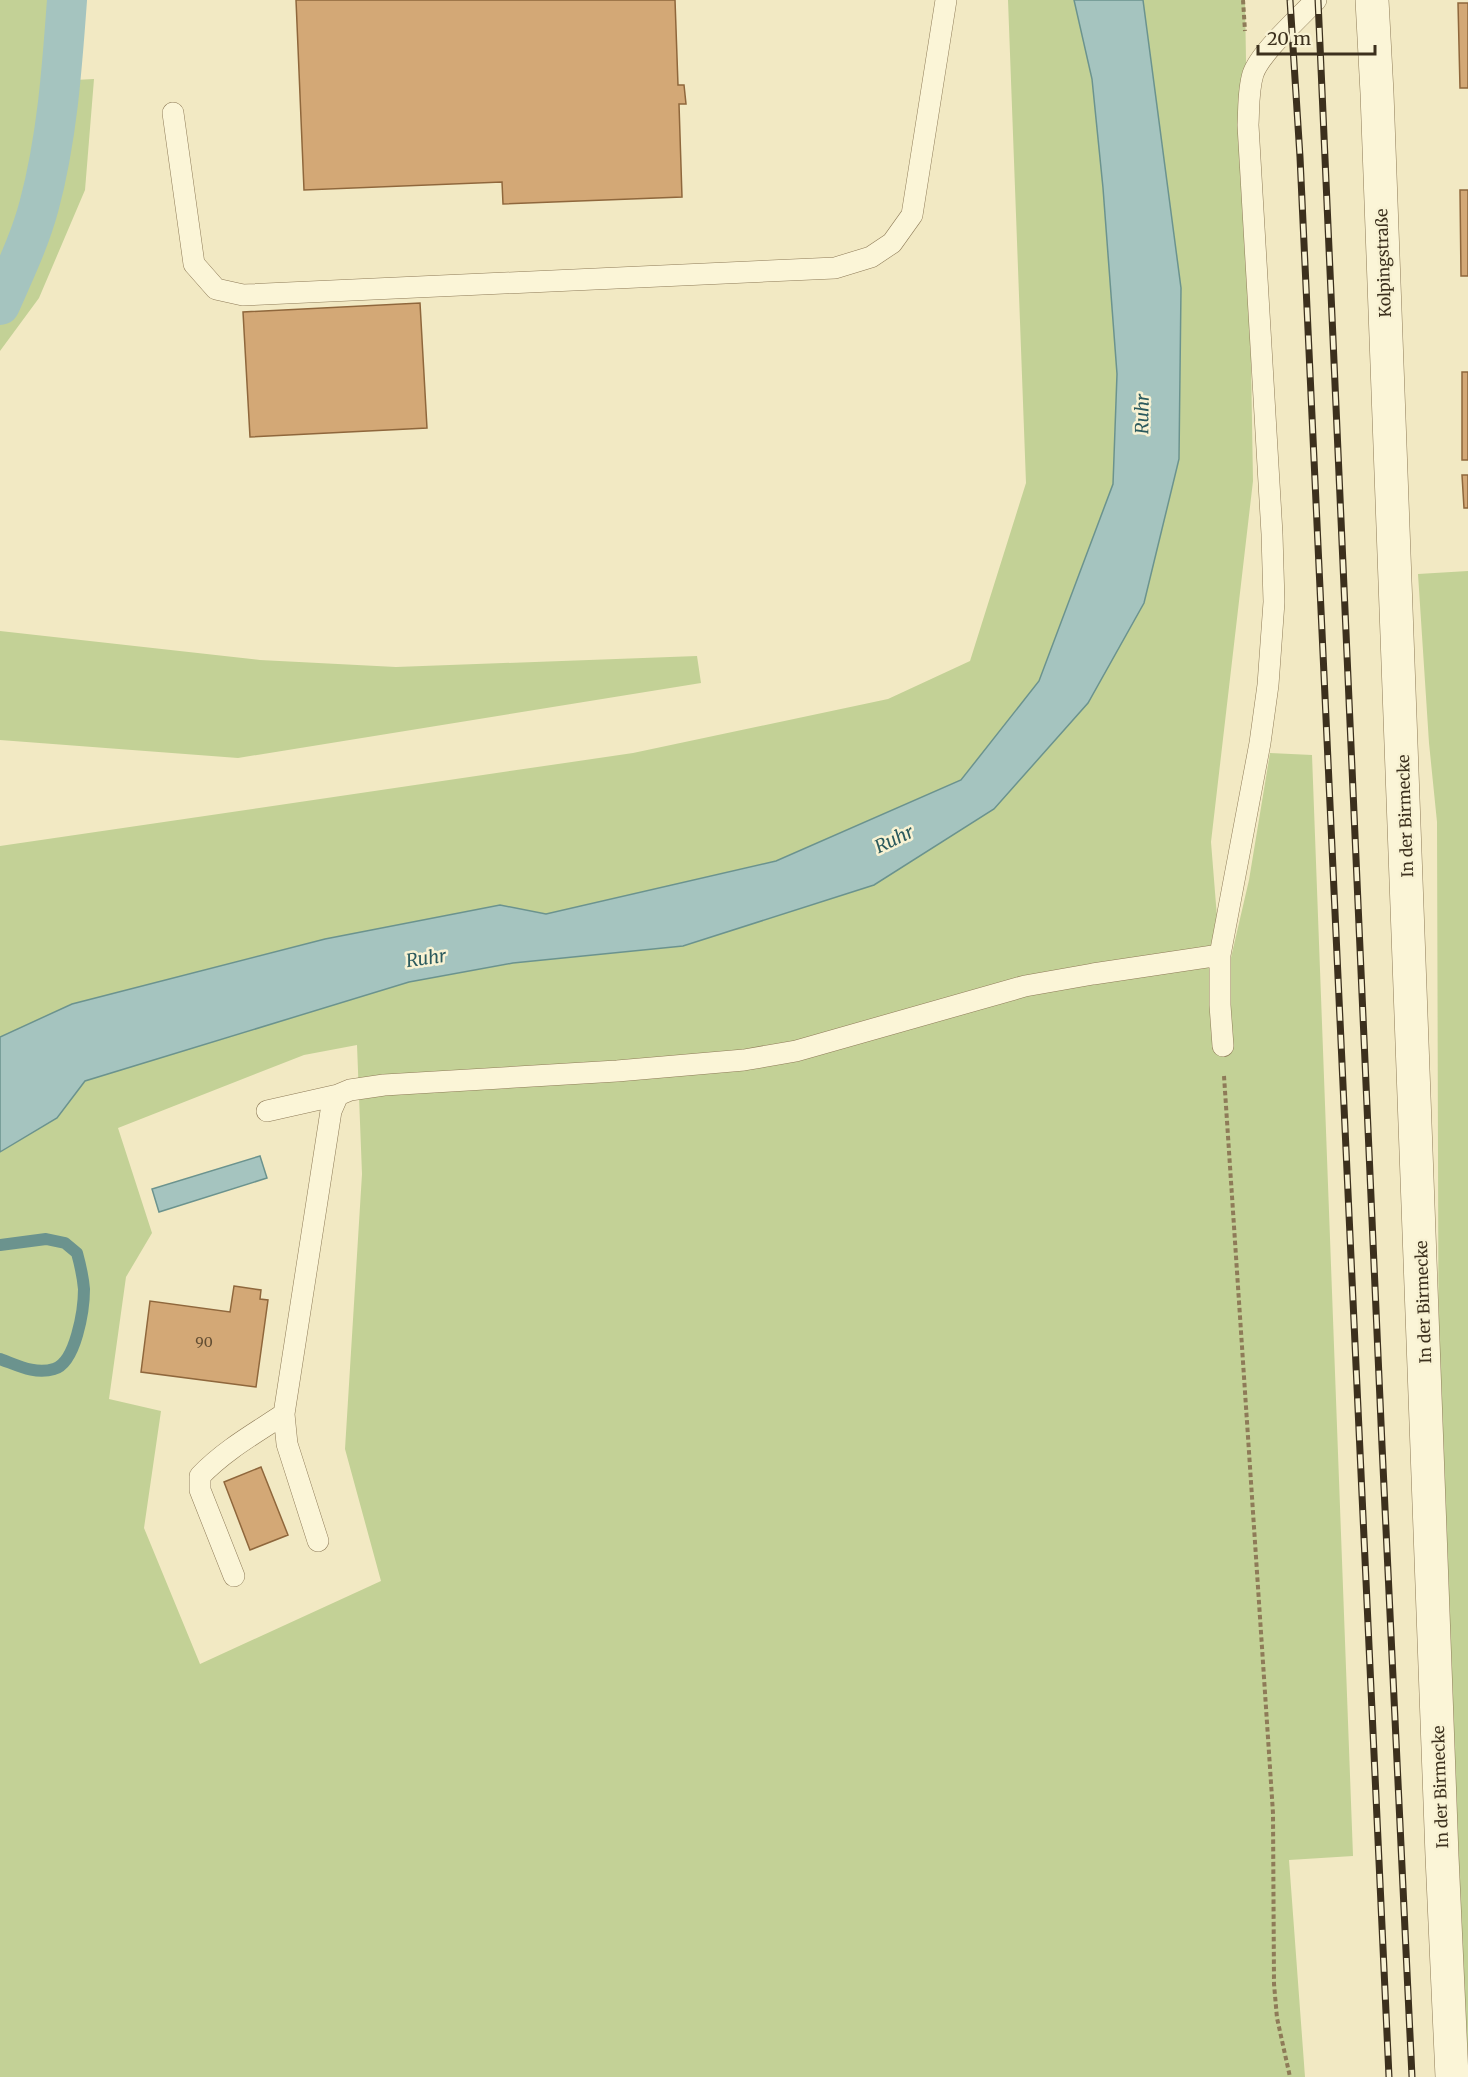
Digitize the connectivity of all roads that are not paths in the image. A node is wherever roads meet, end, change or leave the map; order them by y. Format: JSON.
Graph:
{"nodes":[{"id":1,"x":946,"y":0,"type":"edge"},
{"id":2,"x":1316,"y":0,"type":"edge"},
{"id":3,"x":1372,"y":0,"type":"edge"},
{"id":4,"x":173,"y":113,"type":"dead end"},
{"id":5,"x":1394,"y":526,"type":"joint"},
{"id":6,"x":1220,"y":955,"type":"junction"},
{"id":7,"x":1223,"y":1046,"type":"road end"},
{"id":8,"x":338,"y":1095,"type":"junction"},
{"id":9,"x":267,"y":1111,"type":"dead end"},
{"id":10,"x":285,"y":1414,"type":"junction"},
{"id":11,"x":318,"y":1541,"type":"dead end"},
{"id":12,"x":234,"y":1576,"type":"dead end"},
{"id":13,"x":1452,"y":2077,"type":"edge"}],
"edges":[{"from":1,"to":4,"type":"lane"},
{"from":2,"to":6,"type":"lane"},
{"from":3,"to":5,"type":"street","name":"Kolpingstraße"},
{"from":5,"to":13,"type":"street","name":"In der Birmecke"},
{"from":6,"to":7,"type":"lane"},
{"from":6,"to":8,"type":"lane"},
{"from":8,"to":9,"type":"lane"},
{"from":8,"to":10,"type":"lane"},
{"from":10,"to":11,"type":"lane"},
{"from":10,"to":12,"type":"lane"}]}
